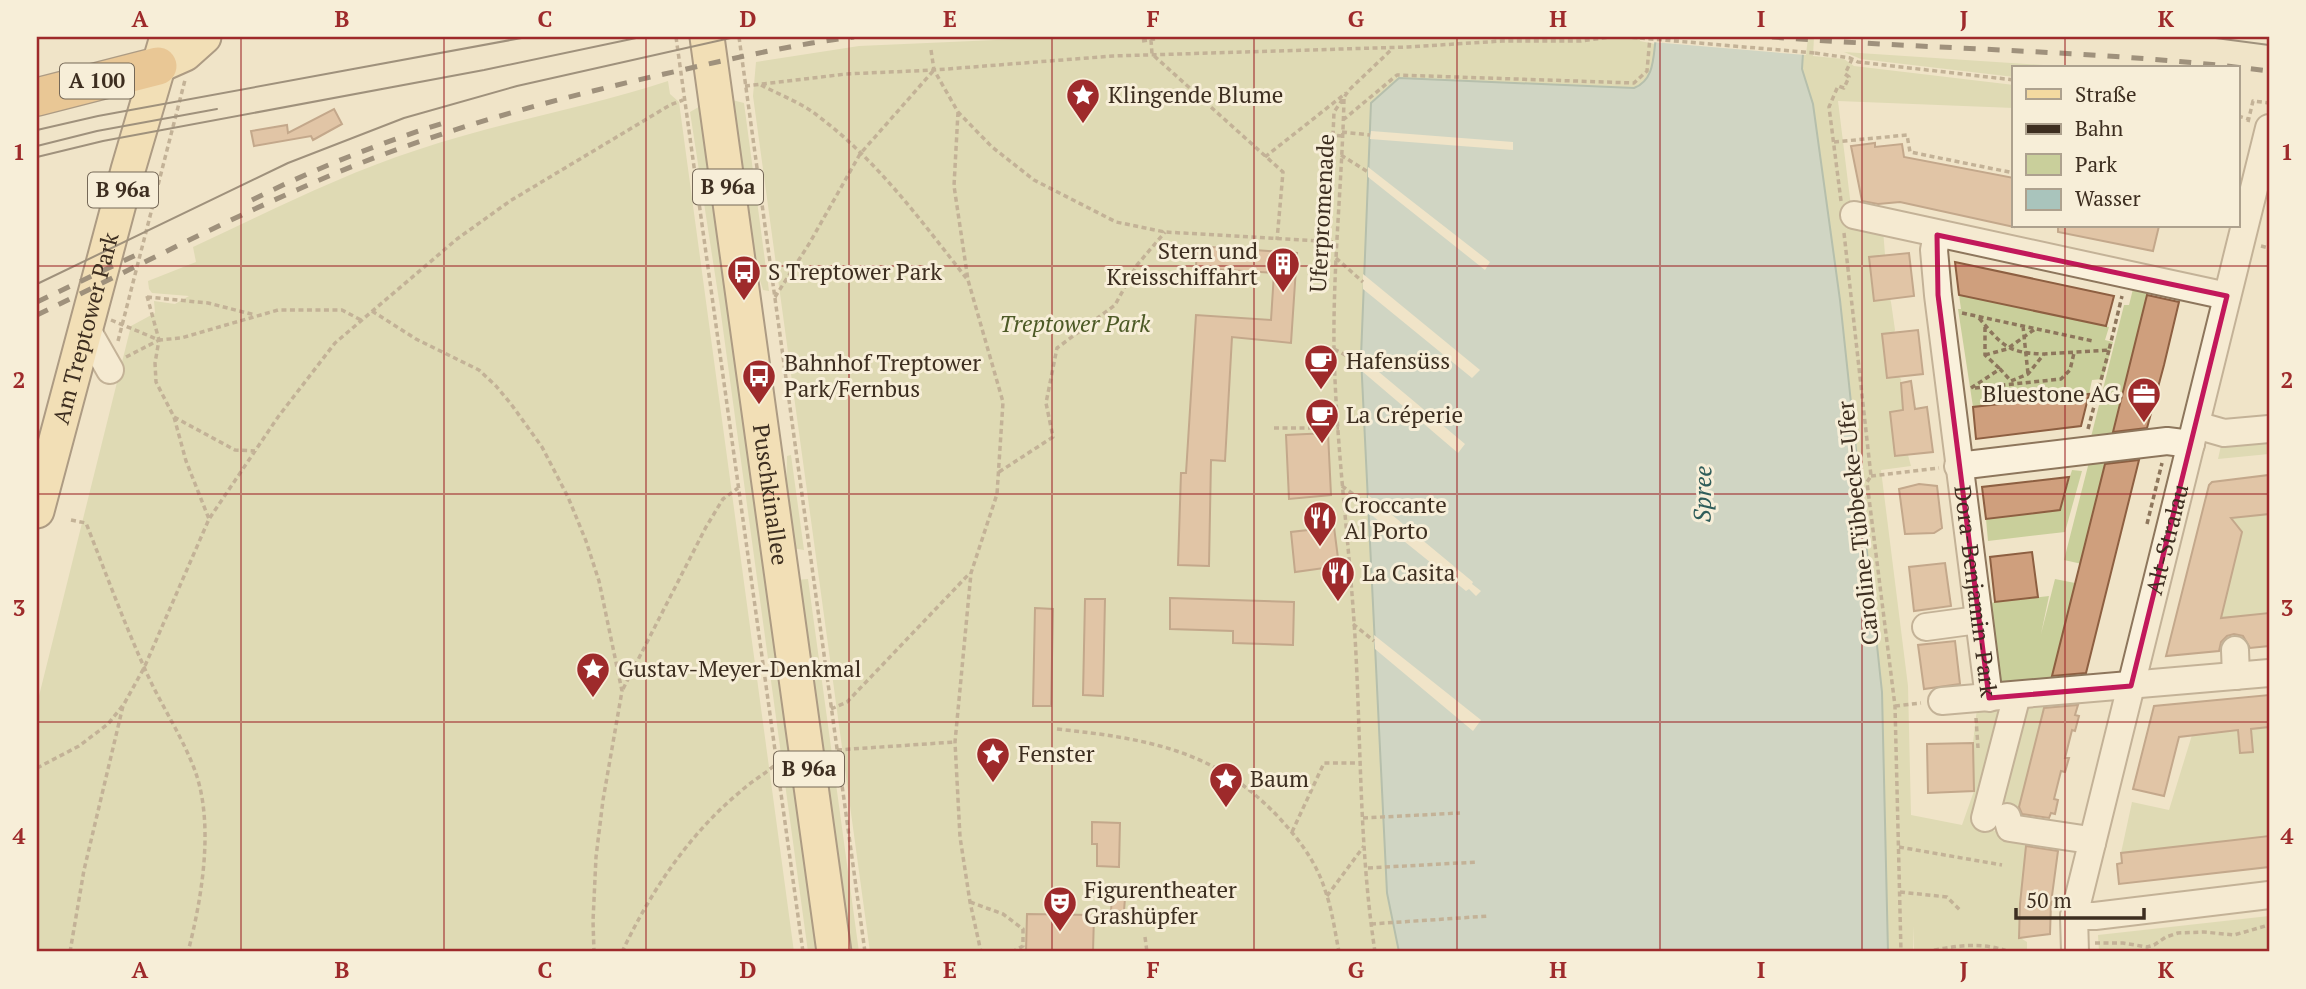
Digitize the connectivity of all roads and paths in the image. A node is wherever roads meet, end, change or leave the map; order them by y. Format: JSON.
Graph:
{"nodes":[{"id":1,"x":204,"y":37,"type":"edge"},
{"id":2,"x":676,"y":37,"type":"edge"},
{"id":3,"x":708,"y":37,"type":"edge"},
{"id":4,"x":739,"y":37,"type":"edge"},
{"id":5,"x":1611,"y":37,"type":"edge"},
{"id":6,"x":1624,"y":37,"type":"edge"},
{"id":7,"x":1650,"y":37,"type":"edge"},
{"id":8,"x":1640,"y":38,"type":"edge"},
{"id":9,"x":1142,"y":41,"type":"dead end"},
{"id":10,"x":1394,"y":48,"type":"junction"},
{"id":11,"x":931,"y":50,"type":"dead end"},
{"id":12,"x":1152,"y":54,"type":"junction"},
{"id":13,"x":1851,"y":58,"type":"junction"},
{"id":14,"x":170,"y":60,"type":"edge"},
{"id":15,"x":934,"y":70,"type":"junction"},
{"id":16,"x":2012,"y":80,"type":"edge"},
{"id":17,"x":760,"y":84,"type":"junction"},
{"id":18,"x":745,"y":86,"type":"junction"},
{"id":19,"x":1349,"y":90,"type":"junction"},
{"id":20,"x":37,"y":97,"type":"edge"},
{"id":21,"x":1343,"y":99,"type":"junction"},
{"id":22,"x":683,"y":100,"type":"junction"},
{"id":23,"x":2269,"y":103,"type":"edge"},
{"id":24,"x":958,"y":112,"type":"junction"},
{"id":25,"x":2240,"y":117,"type":"edge"},
{"id":26,"x":1343,"y":120,"type":"junction"},
{"id":27,"x":2259,"y":123,"type":"edge"},
{"id":28,"x":1342,"y":134,"type":"junction"},
{"id":29,"x":1370,"y":135,"type":"dead end"},
{"id":30,"x":1834,"y":142,"type":"junction"},
{"id":31,"x":860,"y":154,"type":"junction"},
{"id":32,"x":1342,"y":155,"type":"junction"},
{"id":33,"x":1265,"y":157,"type":"junction"},
{"id":34,"x":1368,"y":172,"type":"dead end"},
{"id":35,"x":2012,"y":173,"type":"edge"},
{"id":36,"x":1846,"y":216,"type":"junction"},
{"id":37,"x":2242,"y":221,"type":"edge"},
{"id":38,"x":1165,"y":232,"type":"junction"},
{"id":39,"x":1937,"y":235,"type":"junction"},
{"id":40,"x":1277,"y":240,"type":"junction"},
{"id":41,"x":1336,"y":242,"type":"junction"},
{"id":42,"x":2261,"y":246,"type":"dead end"},
{"id":43,"x":2269,"y":248,"type":"edge"},
{"id":44,"x":1336,"y":258,"type":"junction"},
{"id":45,"x":2127,"y":275,"type":"junction"},
{"id":46,"x":968,"y":280,"type":"junction"},
{"id":47,"x":1363,"y":282,"type":"dead end"},
{"id":48,"x":1938,"y":295,"type":"junction"},
{"id":49,"x":2227,"y":296,"type":"junction"},
{"id":50,"x":775,"y":298,"type":"junction"},
{"id":51,"x":372,"y":311,"type":"junction"},
{"id":52,"x":257,"y":316,"type":"junction"},
{"id":53,"x":1978,"y":316,"type":"junction"},
{"id":54,"x":361,"y":320,"type":"junction"},
{"id":55,"x":122,"y":323,"type":"junction"},
{"id":56,"x":1985,"y":325,"type":"junction"},
{"id":57,"x":2023,"y":326,"type":"junction"},
{"id":58,"x":86,"y":328,"type":"junction"},
{"id":59,"x":2035,"y":329,"type":"junction"},
{"id":60,"x":2024,"y":336,"type":"junction"},
{"id":61,"x":159,"y":340,"type":"junction"},
{"id":62,"x":2093,"y":341,"type":"dead end"},
{"id":63,"x":1334,"y":349,"type":"junction"},
{"id":64,"x":2007,"y":349,"type":"junction"},
{"id":65,"x":2109,"y":350,"type":"junction"},
{"id":66,"x":2074,"y":353,"type":"junction"},
{"id":67,"x":2026,"y":354,"type":"junction"},
{"id":68,"x":2044,"y":354,"type":"junction"},
{"id":69,"x":1985,"y":355,"type":"junction"},
{"id":70,"x":1362,"y":364,"type":"dead end"},
{"id":71,"x":111,"y":367,"type":"junction"},
{"id":72,"x":2000,"y":369,"type":"junction"},
{"id":73,"x":2028,"y":374,"type":"junction"},
{"id":74,"x":1974,"y":388,"type":"junction"},
{"id":75,"x":1965,"y":389,"type":"dead end"},
{"id":76,"x":174,"y":417,"type":"junction"},
{"id":77,"x":1274,"y":428,"type":"dead end"},
{"id":78,"x":1317,"y":428,"type":"dead end"},
{"id":79,"x":1328,"y":428,"type":"dead end"},
{"id":80,"x":1339,"y":428,"type":"junction"},
{"id":81,"x":2269,"y":429,"type":"edge"},
{"id":82,"x":2193,"y":435,"type":"junction"},
{"id":83,"x":255,"y":451,"type":"junction"},
{"id":84,"x":2086,"y":452,"type":"junction"},
{"id":85,"x":1958,"y":466,"type":"junction"},
{"id":86,"x":999,"y":472,"type":"junction"},
{"id":87,"x":1871,"y":476,"type":"junction"},
{"id":88,"x":1342,"y":486,"type":"junction"},
{"id":89,"x":738,"y":487,"type":"junction"},
{"id":90,"x":1368,"y":505,"type":"dead end"},
{"id":91,"x":37,"y":511,"type":"edge"},
{"id":92,"x":209,"y":519,"type":"junction"},
{"id":93,"x":71,"y":520,"type":"dead end"},
{"id":94,"x":971,"y":573,"type":"junction"},
{"id":95,"x":1978,"y":620,"type":"junction"},
{"id":96,"x":1353,"y":624,"type":"junction"},
{"id":97,"x":1926,"y":627,"type":"dead end"},
{"id":98,"x":1374,"y":642,"type":"dead end"},
{"id":99,"x":2235,"y":650,"type":"dead end"},
{"id":100,"x":144,"y":668,"type":"junction"},
{"id":101,"x":2269,"y":673,"type":"edge"},
{"id":102,"x":2236,"y":676,"type":"junction"},
{"id":103,"x":2132,"y":686,"type":"junction"},
{"id":104,"x":622,"y":691,"type":"junction"},
{"id":105,"x":2017,"y":695,"type":"junction"},
{"id":106,"x":1981,"y":698,"type":"junction"},
{"id":107,"x":1942,"y":701,"type":"joint"},
{"id":108,"x":124,"y":704,"type":"junction"},
{"id":109,"x":1895,"y":706,"type":"junction"},
{"id":110,"x":831,"y":709,"type":"junction"},
{"id":111,"x":1057,"y":729,"type":"dead end"},
{"id":112,"x":956,"y":742,"type":"junction"},
{"id":113,"x":1978,"y":748,"type":"dead end"},
{"id":114,"x":836,"y":750,"type":"junction"},
{"id":115,"x":1360,"y":763,"type":"junction"},
{"id":116,"x":776,"y":764,"type":"junction"},
{"id":117,"x":37,"y":768,"type":"edge"},
{"id":118,"x":1460,"y":813,"type":"dead end"},
{"id":119,"x":1363,"y":818,"type":"junction"},
{"id":120,"x":1292,"y":832,"type":"junction"},
{"id":121,"x":2092,"y":843,"type":"junction"},
{"id":122,"x":1365,"y":844,"type":"junction"},
{"id":123,"x":1899,"y":847,"type":"junction"},
{"id":124,"x":1478,"y":862,"type":"dead end"},
{"id":125,"x":2002,"y":865,"type":"dead end"},
{"id":126,"x":1367,"y":868,"type":"junction"},
{"id":127,"x":1900,"y":892,"type":"junction"},
{"id":128,"x":2269,"y":895,"type":"edge"},
{"id":129,"x":1327,"y":897,"type":"junction"},
{"id":130,"x":970,"y":902,"type":"junction"},
{"id":131,"x":1961,"y":911,"type":"dead end"},
{"id":132,"x":2074,"y":915,"type":"junction"},
{"id":133,"x":1489,"y":916,"type":"dead end"},
{"id":134,"x":1371,"y":924,"type":"junction"},
{"id":135,"x":2269,"y":925,"type":"edge"},
{"id":136,"x":1145,"y":937,"type":"dead end"},
{"id":137,"x":2082,"y":948,"type":"edge"},
{"id":138,"x":70,"y":952,"type":"edge"},
{"id":139,"x":188,"y":952,"type":"edge"},
{"id":140,"x":594,"y":952,"type":"edge"},
{"id":141,"x":622,"y":952,"type":"edge"},
{"id":142,"x":803,"y":952,"type":"edge"},
{"id":143,"x":834,"y":952,"type":"edge"},
{"id":144,"x":865,"y":952,"type":"edge"},
{"id":145,"x":981,"y":952,"type":"edge"},
{"id":146,"x":1012,"y":952,"type":"edge"},
{"id":147,"x":1147,"y":952,"type":"edge"},
{"id":148,"x":1339,"y":952,"type":"edge"},
{"id":149,"x":1375,"y":952,"type":"edge"},
{"id":150,"x":1901,"y":952,"type":"edge"},
{"id":151,"x":1926,"y":952,"type":"edge"},
{"id":152,"x":2008,"y":952,"type":"edge"}],
"edges":[{"from":1,"to":14,"type":"main road"},
{"from":2,"to":22,"type":"path"},
{"from":3,"to":143,"type":"main road","name":"Puschkinallee","number":"B 96a"},
{"from":4,"to":18,"type":"path"},
{"from":5,"to":10,"type":"path"},
{"from":6,"to":8,"type":"path"},
{"from":7,"to":26,"type":"path","name":"Uferpromenade"},
{"from":8,"to":13,"type":"path","bridge":true},
{"from":9,"to":12,"type":"path"},
{"from":10,"to":12,"type":"path"},
{"from":10,"to":19,"type":"path"},
{"from":11,"to":15,"type":"path"},
{"from":12,"to":15,"type":"path"},
{"from":12,"to":33,"type":"path"},
{"from":13,"to":16,"type":"path"},
{"from":13,"to":30,"type":"path","name":"Caroline-Tübbecke-Ufer"},
{"from":14,"to":20,"type":"highway","number":"A 100"},
{"from":14,"to":55,"type":"path"},
{"from":14,"to":58,"type":"main road","name":"Am Treptower Park","number":"B 96a"},
{"from":15,"to":17,"type":"path"},
{"from":15,"to":24,"type":"path"},
{"from":15,"to":31,"type":"path"},
{"from":17,"to":18,"type":"path"},
{"from":17,"to":31,"type":"path"},
{"from":18,"to":50,"type":"path"},
{"from":19,"to":21,"type":"path"},
{"from":19,"to":33,"type":"path"},
{"from":21,"to":26,"type":"path"},
{"from":21,"to":28,"type":"path"},
{"from":22,"to":51,"type":"path"},
{"from":22,"to":89,"type":"path"},
{"from":23,"to":27,"type":"path"},
{"from":24,"to":38,"type":"path"},
{"from":24,"to":46,"type":"path"},
{"from":25,"to":27,"type":"path"},
{"from":26,"to":28,"type":"path","name":"Uferpromenade"},
{"from":27,"to":37,"type":"street","name":"Alt-Stralau"},
{"from":28,"to":29,"type":"path"},
{"from":28,"to":32,"type":"path","name":"Uferpromenade"},
{"from":30,"to":35,"type":"path"},
{"from":30,"to":36,"type":"path","name":"Caroline-Tübbecke-Ufer"},
{"from":31,"to":46,"type":"path"},
{"from":31,"to":50,"type":"path"},
{"from":32,"to":34,"type":"path"},
{"from":32,"to":41,"type":"path","name":"Uferpromenade"},
{"from":33,"to":40,"type":"path"},
{"from":36,"to":39,"type":"street"},
{"from":36,"to":87,"type":"path","name":"Caroline-Tübbecke-Ufer"},
{"from":37,"to":49,"type":"street","name":"Alt-Stralau"},
{"from":38,"to":40,"type":"path"},
{"from":38,"to":86,"type":"path"},
{"from":39,"to":45,"type":"street"},
{"from":39,"to":48,"type":"street","name":"Dora-Benjamin-Park"},
{"from":40,"to":41,"type":"path"},
{"from":41,"to":44,"type":"path","name":"Uferpromenade"},
{"from":42,"to":43,"type":"path"},
{"from":44,"to":47,"type":"path"},
{"from":44,"to":63,"type":"path","name":"Uferpromenade"},
{"from":45,"to":49,"type":"street"},
{"from":45,"to":65,"type":"path"},
{"from":46,"to":86,"type":"path"},
{"from":48,"to":53,"type":"path"},
{"from":48,"to":85,"type":"street","name":"Dora-Benjamin-Park"},
{"from":49,"to":82,"type":"street","name":"Alt-Stralau"},
{"from":50,"to":110,"type":"path"},
{"from":51,"to":54,"type":"path"},
{"from":51,"to":104,"type":"path"},
{"from":52,"to":54,"type":"path"},
{"from":52,"to":61,"type":"path"},
{"from":52,"to":61,"type":"path"},
{"from":53,"to":56,"type":"path"},
{"from":53,"to":57,"type":"path"},
{"from":54,"to":83,"type":"path"},
{"from":55,"to":61,"type":"path"},
{"from":55,"to":71,"type":"path"},
{"from":56,"to":64,"type":"path"},
{"from":56,"to":69,"type":"path"},
{"from":57,"to":59,"type":"path"},
{"from":57,"to":60,"type":"path"},
{"from":58,"to":71,"type":"street"},
{"from":58,"to":91,"type":"main road","name":"Am Treptower Park","number":"B 96a"},
{"from":59,"to":60,"type":"path"},
{"from":59,"to":62,"type":"path"},
{"from":60,"to":64,"type":"path"},
{"from":60,"to":67,"type":"path"},
{"from":61,"to":71,"type":"path"},
{"from":61,"to":76,"type":"path"},
{"from":63,"to":70,"type":"path"},
{"from":63,"to":80,"type":"path","name":"Uferpromenade"},
{"from":64,"to":67,"type":"path"},
{"from":64,"to":69,"type":"path"},
{"from":65,"to":66,"type":"path"},
{"from":65,"to":84,"type":"path"},
{"from":66,"to":68,"type":"path"},
{"from":66,"to":74,"type":"path"},
{"from":67,"to":68,"type":"path"},
{"from":67,"to":73,"type":"path"},
{"from":68,"to":73,"type":"path"},
{"from":69,"to":72,"type":"path"},
{"from":72,"to":73,"type":"path"},
{"from":72,"to":74,"type":"path"},
{"from":74,"to":75,"type":"path"},
{"from":76,"to":83,"type":"path"},
{"from":76,"to":92,"type":"path"},
{"from":77,"to":78,"type":"path"},
{"from":79,"to":80,"type":"path"},
{"from":80,"to":88,"type":"path","name":"Uferpromenade"},
{"from":81,"to":82,"type":"street","name":"Dora-Benjamin-Park"},
{"from":82,"to":84,"type":"street","name":"Dora-Benjamin-Park"},
{"from":82,"to":103,"type":"street","name":"Alt-Stralau"},
{"from":83,"to":92,"type":"path"},
{"from":84,"to":85,"type":"street","name":"Dora-Benjamin-Park"},
{"from":85,"to":87,"type":"path"},
{"from":85,"to":95,"type":"street","name":"Dora-Benjamin-Park"},
{"from":86,"to":94,"type":"path"},
{"from":87,"to":109,"type":"path","name":"Caroline-Tübbecke-Ufer"},
{"from":88,"to":90,"type":"path"},
{"from":88,"to":96,"type":"path","name":"Uferpromenade"},
{"from":89,"to":104,"type":"path"},
{"from":89,"to":116,"type":"path"},
{"from":92,"to":100,"type":"path"},
{"from":93,"to":100,"type":"path"},
{"from":94,"to":110,"type":"path"},
{"from":94,"to":112,"type":"path"},
{"from":95,"to":97,"type":"street"},
{"from":95,"to":106,"type":"street","name":"Dora-Benjamin-Park"},
{"from":96,"to":98,"type":"path"},
{"from":96,"to":115,"type":"path","name":"Uferpromenade"},
{"from":99,"to":102,"type":"street"},
{"from":100,"to":108,"type":"path"},
{"from":100,"to":139,"type":"path"},
{"from":101,"to":102,"type":"street","name":"Dora-Benjamin-Park"},
{"from":102,"to":103,"type":"street","name":"Dora-Benjamin-Park"},
{"from":103,"to":105,"type":"street","name":"Dora-Benjamin-Park"},
{"from":103,"to":121,"type":"street","name":"Alt-Stralau"},
{"from":104,"to":140,"type":"path"},
{"from":105,"to":106,"type":"street","name":"Dora-Benjamin-Park"},
{"from":105,"to":121,"type":"street"},
{"from":106,"to":107,"type":"street"},
{"from":106,"to":113,"type":"path"},
{"from":107,"to":109,"type":"path"},
{"from":108,"to":117,"type":"path"},
{"from":108,"to":138,"type":"path"},
{"from":109,"to":123,"type":"path","name":"Caroline-Tübbecke-Ufer"},
{"from":110,"to":114,"type":"path"},
{"from":111,"to":120,"type":"path"},
{"from":112,"to":114,"type":"path"},
{"from":112,"to":130,"type":"path"},
{"from":114,"to":144,"type":"path"},
{"from":115,"to":119,"type":"path","name":"Uferpromenade"},
{"from":115,"to":120,"type":"path"},
{"from":116,"to":141,"type":"path"},
{"from":116,"to":142,"type":"path"},
{"from":118,"to":119,"type":"path"},
{"from":119,"to":122,"type":"path","name":"Uferpromenade"},
{"from":120,"to":129,"type":"path"},
{"from":121,"to":132,"type":"street","name":"Alt-Stralau"},
{"from":122,"to":126,"type":"path","name":"Uferpromenade"},
{"from":122,"to":129,"type":"path"},
{"from":123,"to":125,"type":"path"},
{"from":123,"to":127,"type":"path","name":"Caroline-Tübbecke-Ufer"},
{"from":124,"to":126,"type":"path"},
{"from":126,"to":134,"type":"path","name":"Uferpromenade"},
{"from":127,"to":131,"type":"path"},
{"from":127,"to":150,"type":"path","name":"Caroline-Tübbecke-Ufer"},
{"from":128,"to":132,"type":"street"},
{"from":129,"to":148,"type":"path"},
{"from":130,"to":145,"type":"path"},
{"from":130,"to":146,"type":"path"},
{"from":132,"to":137,"type":"street","name":"Alt-Stralau"},
{"from":133,"to":134,"type":"path"},
{"from":134,"to":149,"type":"path","name":"Uferpromenade"},
{"from":135,"to":137,"type":"path"},
{"from":136,"to":147,"type":"path"},
{"from":151,"to":152,"type":"path"}]}
